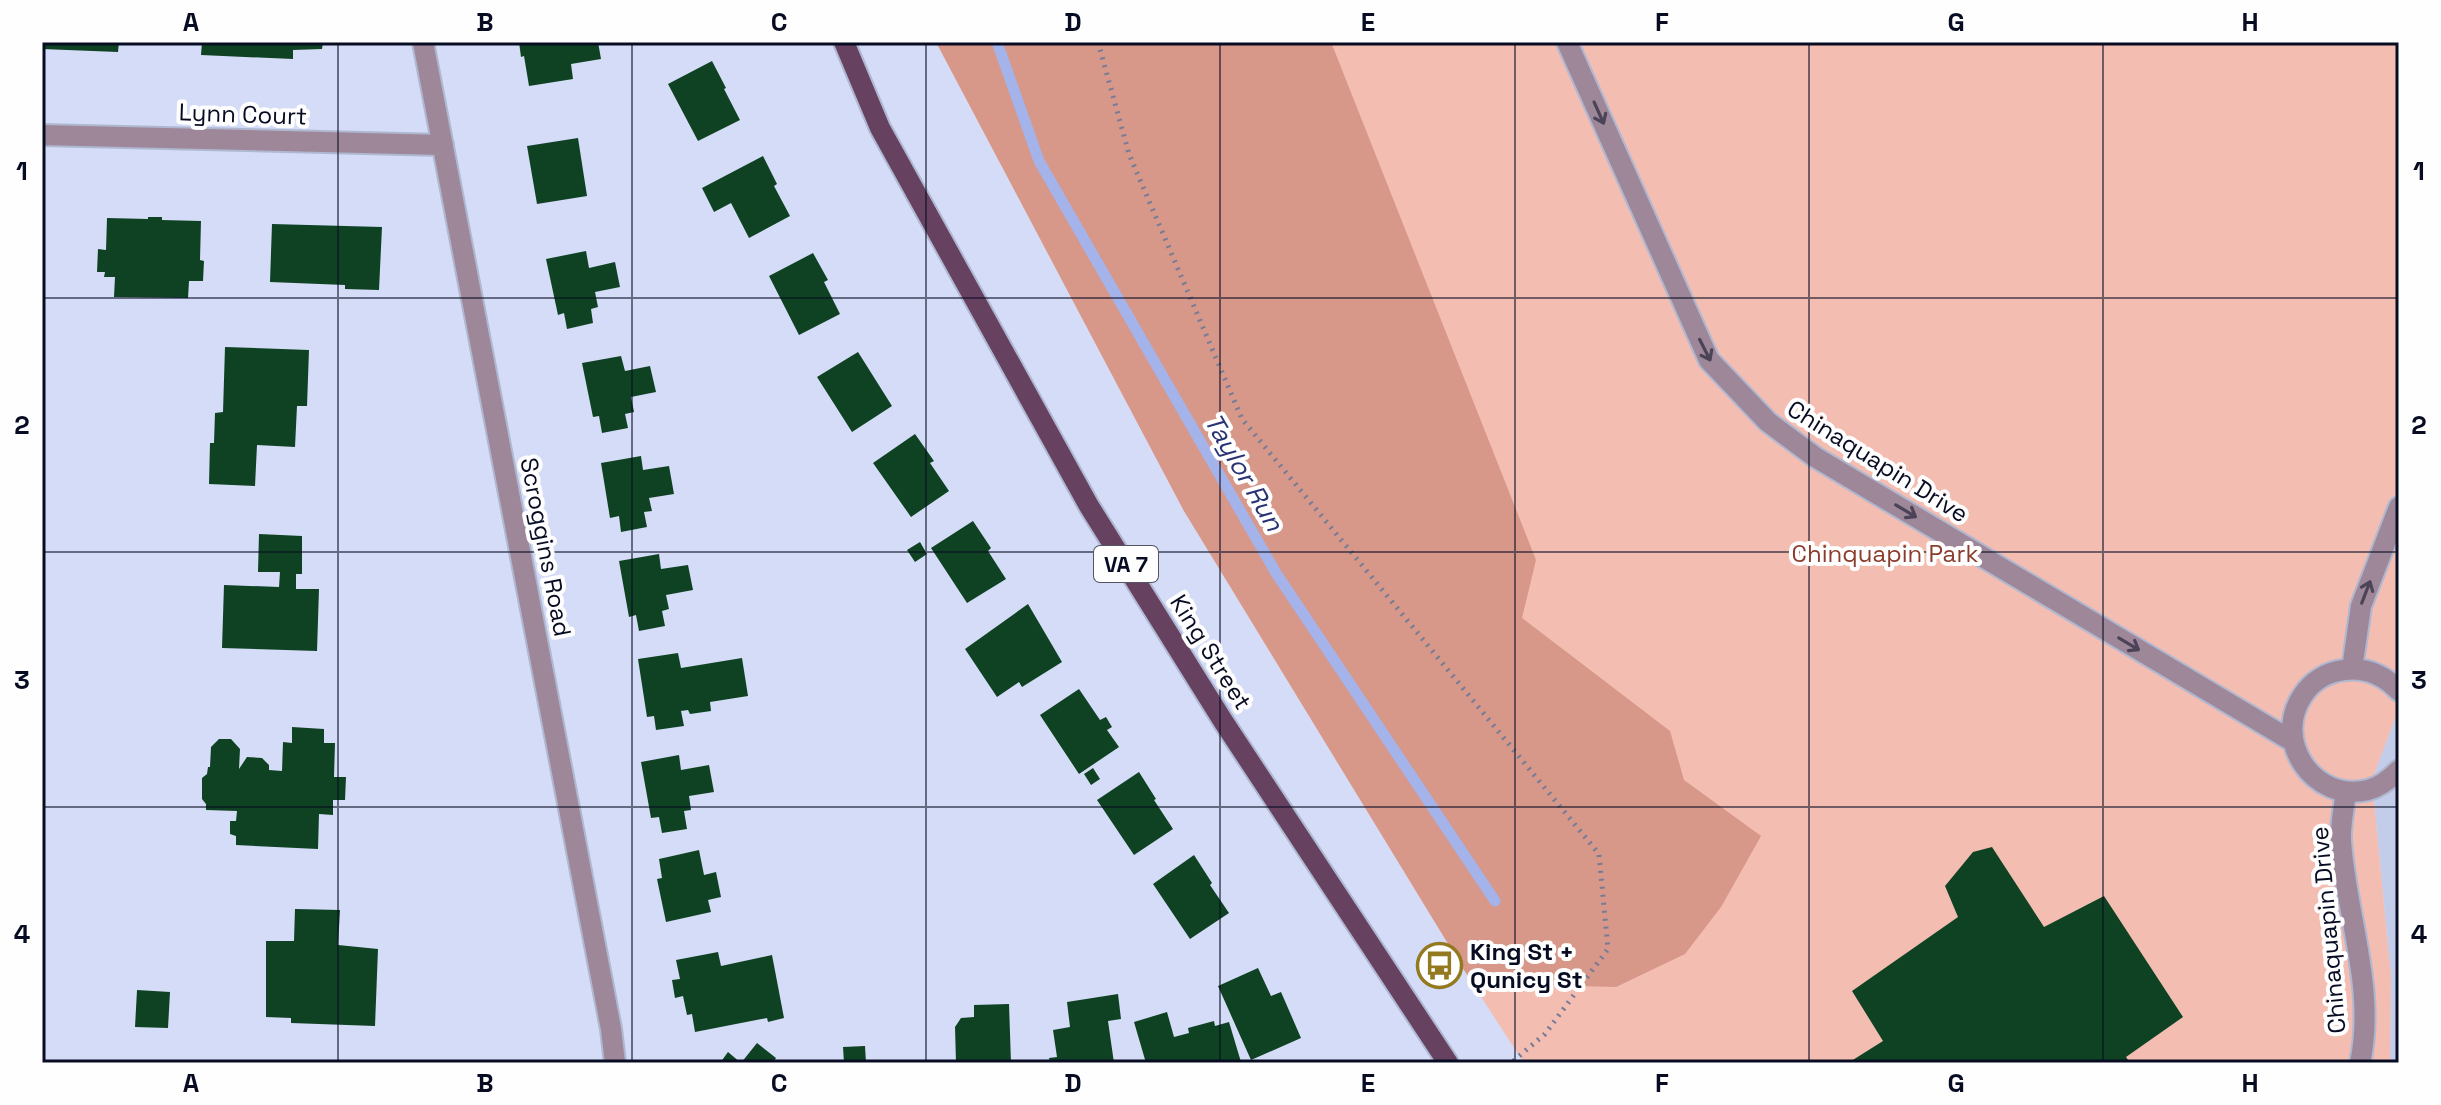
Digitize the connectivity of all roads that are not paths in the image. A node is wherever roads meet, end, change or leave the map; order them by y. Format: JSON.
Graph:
{"nodes":[{"id":1,"x":423,"y":42,"type":"edge"},
{"id":2,"x":844,"y":42,"type":"edge"},
{"id":3,"x":1567,"y":42,"type":"edge"},
{"id":4,"x":42,"y":135,"type":"edge"},
{"id":5,"x":443,"y":145,"type":"junction"},
{"id":6,"x":2399,"y":507,"type":"edge"},
{"id":7,"x":2352,"y":669,"type":"junction"},
{"id":8,"x":2399,"y":691,"type":"edge"},
{"id":9,"x":2292,"y":741,"type":"junction"},
{"id":10,"x":2399,"y":770,"type":"edge"},
{"id":11,"x":2346,"y":792,"type":"junction"},
{"id":12,"x":615,"y":1063,"type":"edge"},
{"id":13,"x":1448,"y":1063,"type":"edge"},
{"id":14,"x":2360,"y":1063,"type":"edge"}],
"edges":[{"from":1,"to":5,"type":"street","name":"Scroggins Road"},
{"from":2,"to":13,"type":"main road","name":"King Street","number":"VA 7"},
{"from":3,"to":9,"type":"street","name":"Chinaquapin Drive","one_way":true},
{"from":4,"to":5,"type":"street","name":"Lynn Court"},
{"from":5,"to":12,"type":"street","name":"Scroggins Road"},
{"from":7,"to":6,"type":"street","one_way":true},
{"from":7,"to":8,"type":"street"},
{"from":7,"to":9,"type":"street"},
{"from":9,"to":11,"type":"street","name":"Chinaquapin Drive"},
{"from":10,"to":11,"type":"street","name":"Chinaquapin Drive"},
{"from":11,"to":14,"type":"street","name":"Chinaquapin Drive"}]}
